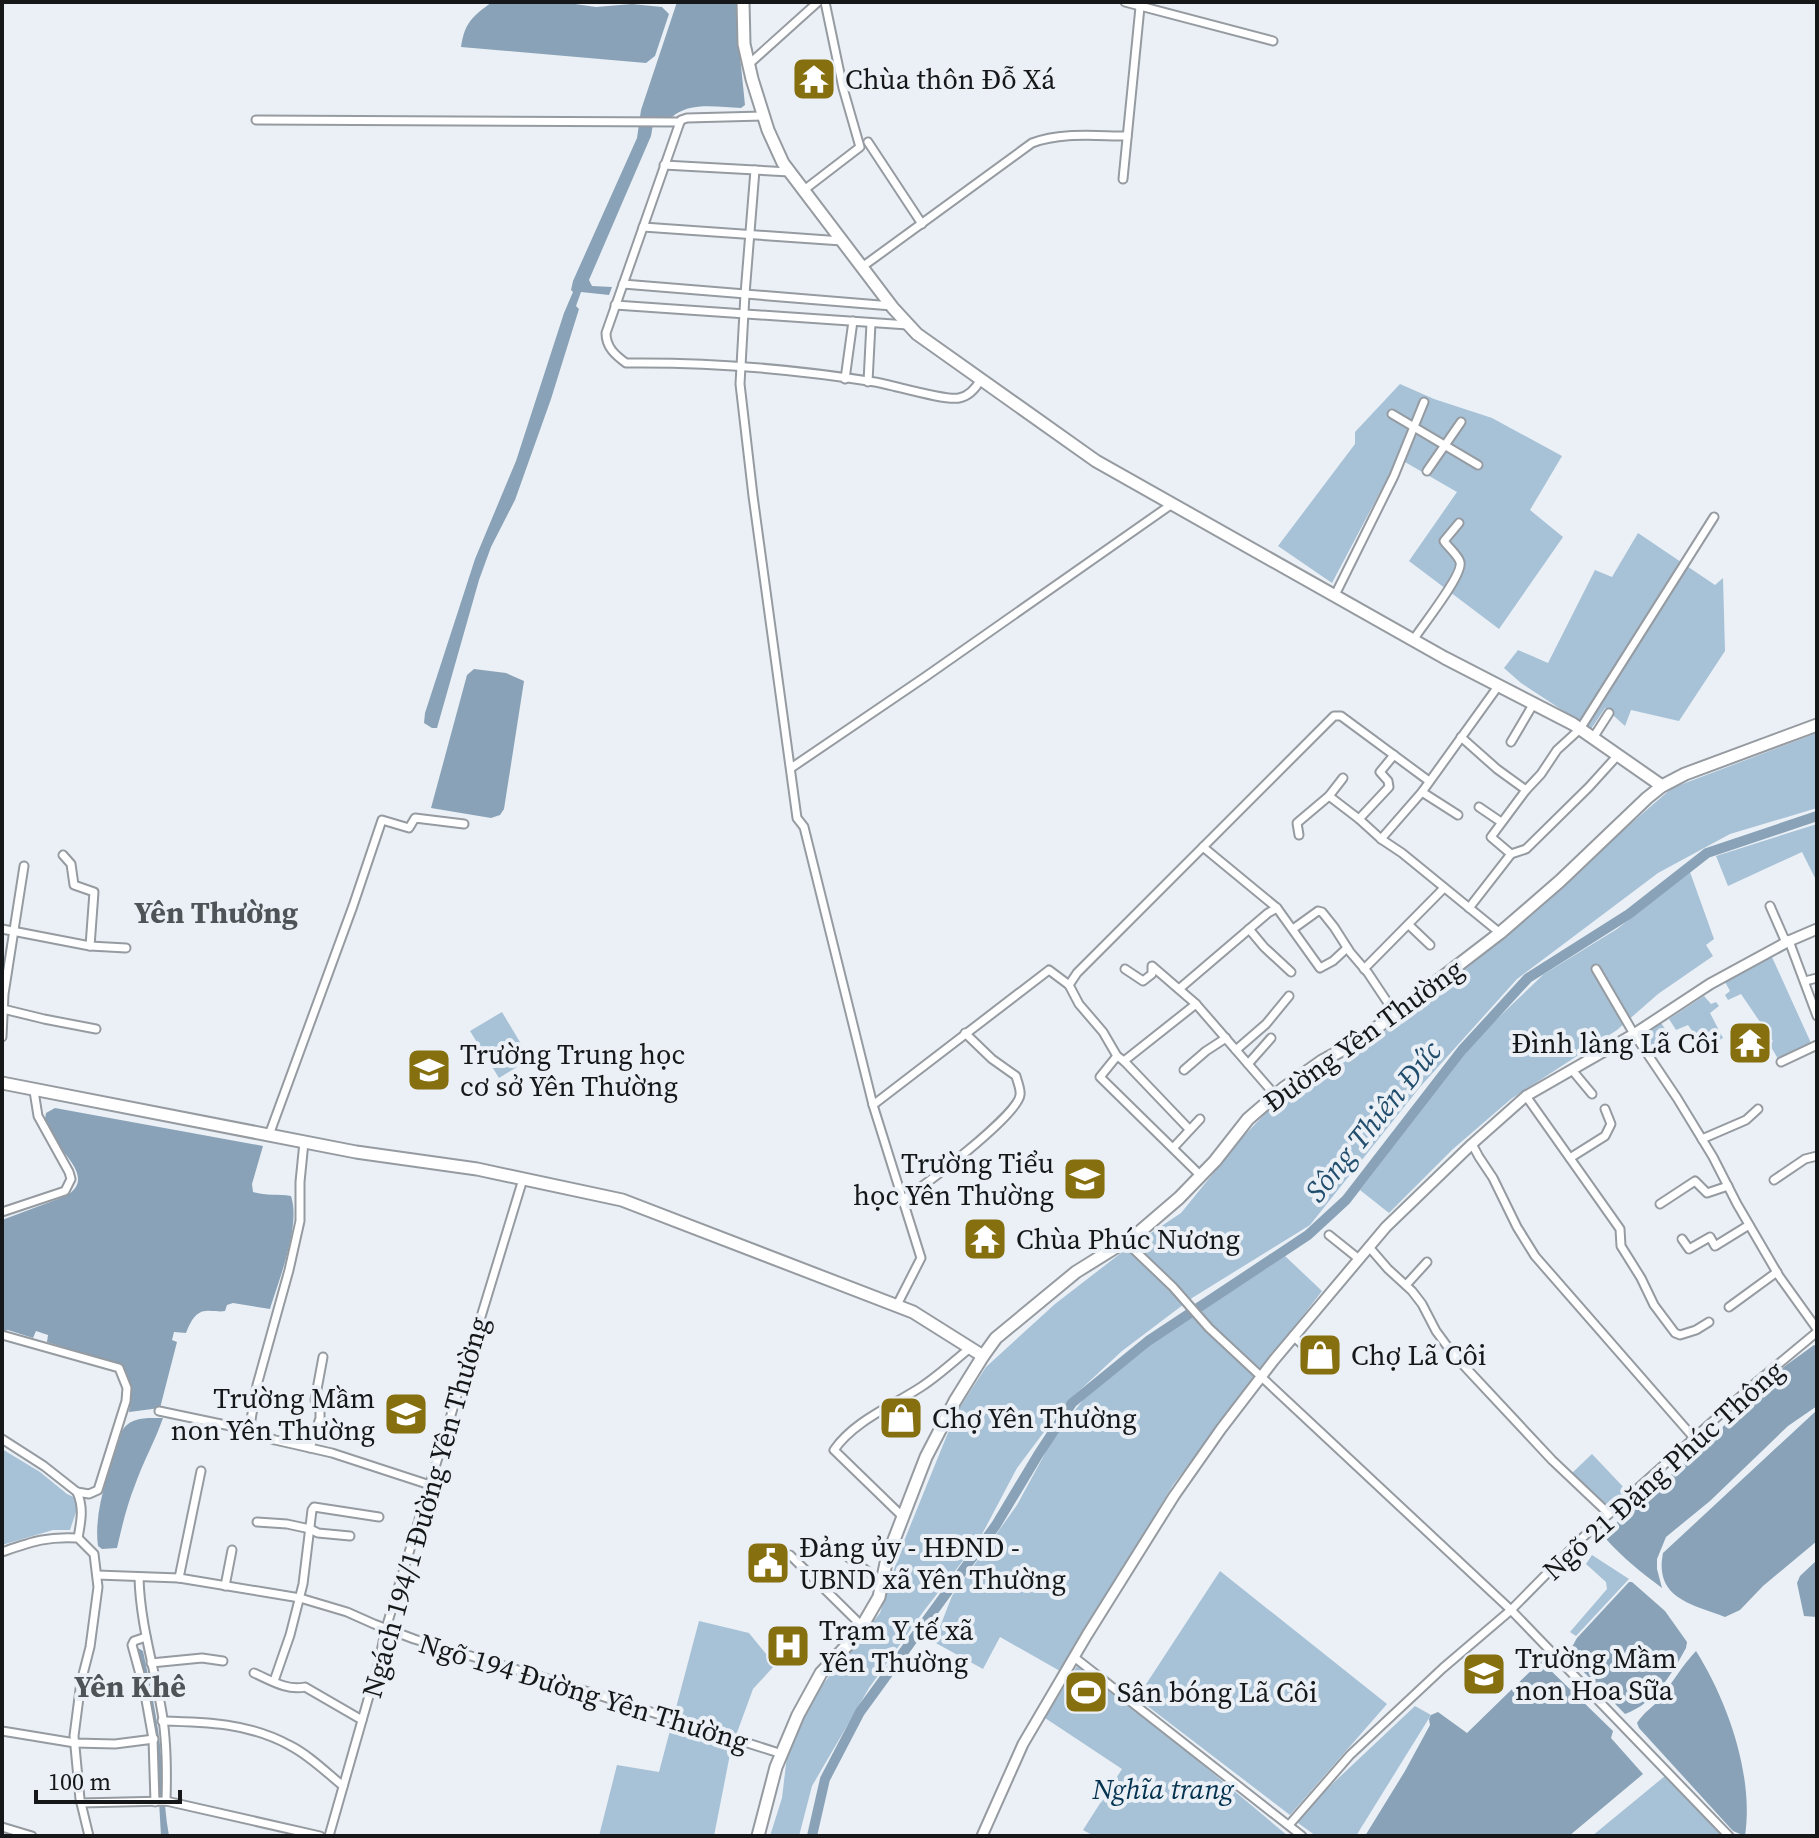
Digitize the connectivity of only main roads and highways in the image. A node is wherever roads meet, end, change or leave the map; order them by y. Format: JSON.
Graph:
{"nodes":[{"id":1,"x":743,"y":2,"type":"edge"},
{"id":2,"x":1817,"y":725,"type":"edge"},
{"id":3,"x":1662,"y":786,"type":"junction"},
{"id":4,"x":2,"y":1083,"type":"edge"},
{"id":5,"x":983,"y":1356,"type":"junction"},
{"id":6,"x":761,"y":1832,"type":"edge"}],
"edges":[{"from":1,"to":3,"type":"main road"},
{"from":2,"to":3,"type":"main road","name":"Đường Yên Thường"},
{"from":3,"to":5,"type":"main road","name":"Đường Yên Thường"},
{"from":4,"to":5,"type":"main road"},
{"from":5,"to":6,"type":"main road","name":"Đường Yên Thường"}]}
